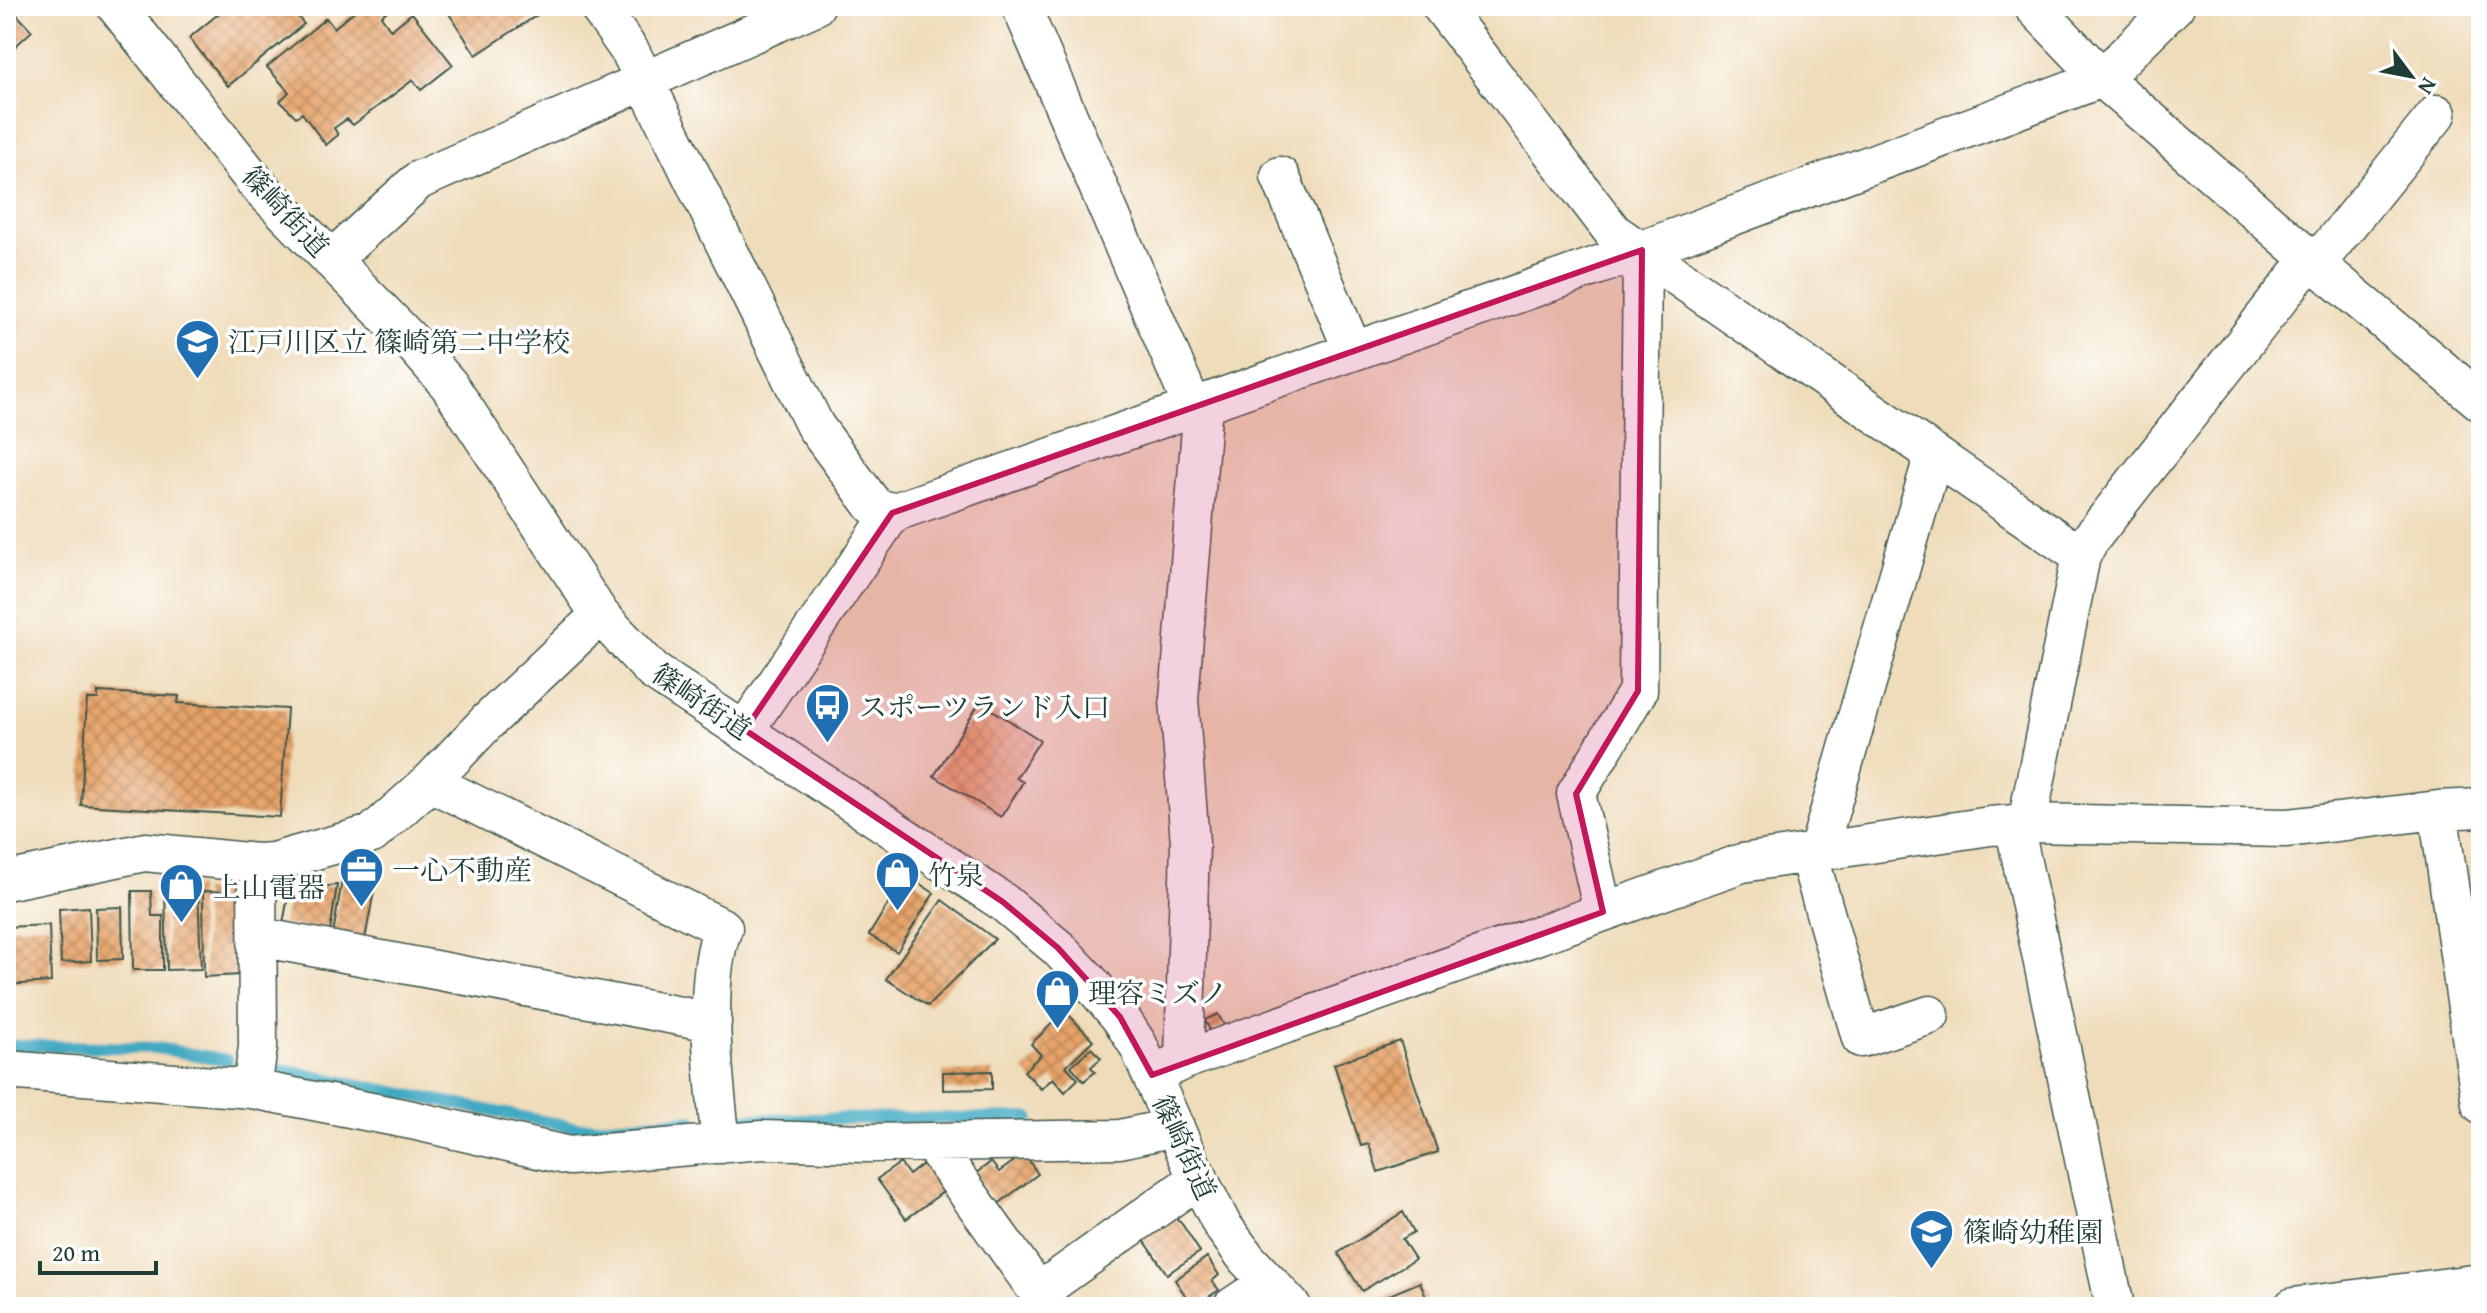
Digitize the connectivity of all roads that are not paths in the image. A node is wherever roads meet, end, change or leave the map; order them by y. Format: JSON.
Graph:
{"nodes":[{"id":1,"x":116,"y":6,"type":"edge"},
{"id":2,"x":598,"y":6,"type":"edge"},
{"id":3,"x":815,"y":6,"type":"edge"},
{"id":4,"x":1021,"y":6,"type":"edge"},
{"id":5,"x":1441,"y":6,"type":"edge"},
{"id":6,"x":2033,"y":6,"type":"edge"},
{"id":7,"x":2175,"y":6,"type":"edge"},
{"id":8,"x":2102,"y":78,"type":"junction"},
{"id":9,"x":645,"y":81,"type":"junction"},
{"id":10,"x":2437,"y":114,"type":"dead end"},
{"id":11,"x":1280,"y":176,"type":"dead end"},
{"id":12,"x":1642,"y":250,"type":"junction"},
{"id":13,"x":331,"y":260,"type":"junction"},
{"id":14,"x":2313,"y":262,"type":"junction"},
{"id":15,"x":1353,"y":351,"type":"junction"},
{"id":16,"x":2481,"y":402,"type":"edge"},
{"id":17,"x":1198,"y":406,"type":"junction"},
{"id":18,"x":1934,"y":454,"type":"junction"},
{"id":19,"x":892,"y":513,"type":"junction"},
{"id":20,"x":2081,"y":556,"type":"junction"},
{"id":21,"x":600,"y":615,"type":"junction"},
{"id":22,"x":745,"y":730,"type":"junction"},
{"id":23,"x":430,"y":782,"type":"junction"},
{"id":24,"x":2481,"y":808,"type":"edge"},
{"id":25,"x":2438,"y":810,"type":"junction"},
{"id":26,"x":2020,"y":824,"type":"junction"},
{"id":27,"x":1813,"y":852,"type":"junction"},
{"id":28,"x":257,"y":863,"type":"junction"},
{"id":29,"x":6,"y":881,"type":"edge"},
{"id":30,"x":1603,"y":912,"type":"junction"},
{"id":31,"x":259,"y":937,"type":"junction"},
{"id":32,"x":1930,"y":1015,"type":"dead end"},
{"id":33,"x":712,"y":1022,"type":"junction"},
{"id":34,"x":1168,"y":1068,"type":"junction"},
{"id":35,"x":6,"y":1070,"type":"edge"},
{"id":36,"x":252,"y":1089,"type":"junction"},
{"id":37,"x":2481,"y":1104,"type":"edge"},
{"id":38,"x":1175,"y":1127,"type":"junction"},
{"id":39,"x":932,"y":1143,"type":"junction"},
{"id":40,"x":721,"y":1144,"type":"junction"},
{"id":41,"x":1199,"y":1178,"type":"junction"},
{"id":42,"x":2481,"y":1283,"type":"edge"},
{"id":43,"x":1280,"y":1295,"type":"edge"},
{"id":44,"x":1044,"y":1299,"type":"edge"},
{"id":45,"x":1232,"y":1307,"type":"edge"},
{"id":46,"x":2115,"y":1307,"type":"edge"},
{"id":47,"x":2293,"y":1307,"type":"edge"}],
"edges":[{"from":1,"to":13,"type":"street","name":"篠崎街道"},
{"from":2,"to":9,"type":"street"},
{"from":3,"to":9,"type":"street"},
{"from":4,"to":17,"type":"street"},
{"from":5,"to":12,"type":"street"},
{"from":6,"to":8,"type":"street"},
{"from":7,"to":8,"type":"street"},
{"from":8,"to":12,"type":"street"},
{"from":8,"to":14,"type":"street"},
{"from":9,"to":13,"type":"street"},
{"from":9,"to":19,"type":"street"},
{"from":10,"to":14,"type":"street"},
{"from":11,"to":15,"type":"street"},
{"from":12,"to":15,"type":"street"},
{"from":12,"to":18,"type":"street"},
{"from":12,"to":30,"type":"street"},
{"from":13,"to":21,"type":"street","name":"篠崎街道"},
{"from":14,"to":16,"type":"street"},
{"from":14,"to":20,"type":"street"},
{"from":15,"to":17,"type":"street"},
{"from":17,"to":19,"type":"street"},
{"from":17,"to":34,"type":"street"},
{"from":18,"to":20,"type":"street"},
{"from":18,"to":27,"type":"street"},
{"from":19,"to":22,"type":"street"},
{"from":20,"to":26,"type":"street"},
{"from":21,"to":22,"type":"street","name":"篠崎街道"},
{"from":21,"to":23,"type":"street"},
{"from":22,"to":34,"type":"street","name":"篠崎街道"},
{"from":23,"to":28,"type":"street"},
{"from":23,"to":33,"type":"street"},
{"from":24,"to":25,"type":"street"},
{"from":25,"to":26,"type":"street"},
{"from":25,"to":37,"type":"street"},
{"from":26,"to":27,"type":"street"},
{"from":26,"to":46,"type":"street"},
{"from":27,"to":30,"type":"street"},
{"from":27,"to":32,"type":"street"},
{"from":28,"to":29,"type":"street"},
{"from":28,"to":31,"type":"street"},
{"from":30,"to":34,"type":"street"},
{"from":31,"to":33,"type":"street"},
{"from":31,"to":36,"type":"street"},
{"from":33,"to":40,"type":"street"},
{"from":34,"to":38,"type":"street","name":"篠崎街道"},
{"from":35,"to":36,"type":"street"},
{"from":36,"to":40,"type":"street"},
{"from":38,"to":39,"type":"street"},
{"from":38,"to":41,"type":"street","name":"篠崎街道"},
{"from":39,"to":40,"type":"street"},
{"from":39,"to":44,"type":"street"},
{"from":41,"to":43,"type":"street","name":"篠崎街道"},
{"from":41,"to":44,"type":"street"},
{"from":42,"to":47,"type":"street"},
{"from":43,"to":45,"type":"street"}]}
